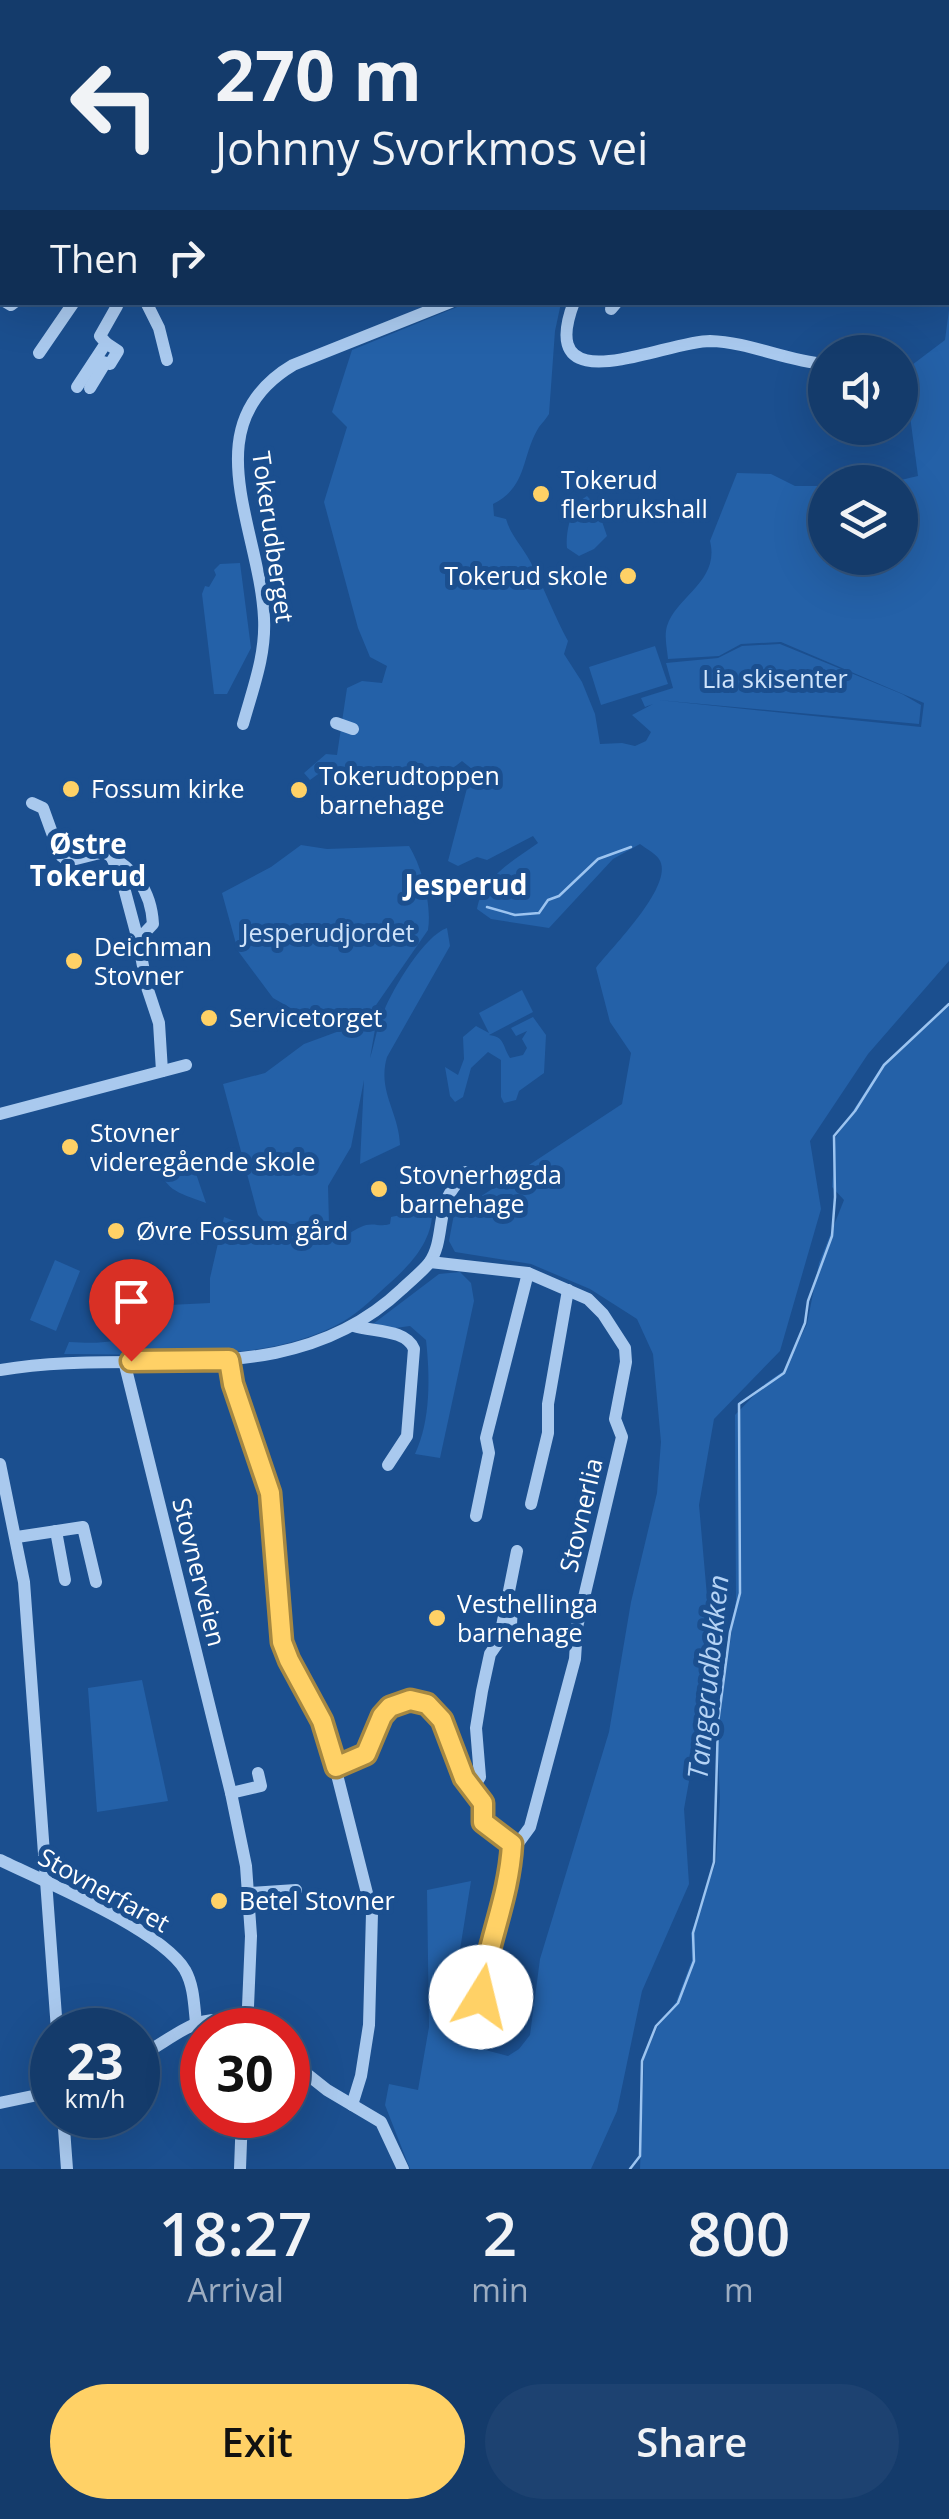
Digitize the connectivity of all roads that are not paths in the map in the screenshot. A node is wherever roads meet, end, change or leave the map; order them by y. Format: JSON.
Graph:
{"nodes":[{"id":1,"x":72,"y":305,"type":"edge"},
{"id":2,"x":147,"y":305,"type":"edge"},
{"id":3,"x":442,"y":305,"type":"edge"},
{"id":4,"x":573,"y":305,"type":"edge"},
{"id":5,"x":117,"y":306,"type":"dead end"},
{"id":6,"x":39,"y":354,"type":"dead end"},
{"id":7,"x":168,"y":360,"type":"dead end"},
{"id":8,"x":808,"y":361,"type":"edge"},
{"id":9,"x":84,"y":387,"type":"dead end"},
{"id":10,"x":336,"y":723,"type":"dead end"},
{"id":11,"x":244,"y":724,"type":"dead end"},
{"id":12,"x":353,"y":729,"type":"dead end"},
{"id":13,"x":32,"y":803,"type":"dead end"},
{"id":14,"x":111,"y":856,"type":"junction"},
{"id":15,"x":138,"y":940,"type":"junction"},
{"id":16,"x":186,"y":1065,"type":"dead end"},
{"id":17,"x":162,"y":1071,"type":"junction"},
{"id":18,"x":0,"y":1114,"type":"edge"},
{"id":19,"x":466,"y":1172,"type":"dead end"},
{"id":20,"x":430,"y":1262,"type":"junction"},
{"id":21,"x":528,"y":1273,"type":"junction"},
{"id":22,"x":568,"y":1290,"type":"junction"},
{"id":23,"x":354,"y":1326,"type":"junction"},
{"id":24,"x":229,"y":1360,"type":"junction"},
{"id":25,"x":124,"y":1361,"type":"junction"},
{"id":26,"x":0,"y":1370,"type":"edge"},
{"id":27,"x":0,"y":1464,"type":"edge"},
{"id":28,"x":388,"y":1465,"type":"dead end"},
{"id":29,"x":531,"y":1504,"type":"dead end"},
{"id":30,"x":476,"y":1516,"type":"dead end"},
{"id":31,"x":56,"y":1531,"type":"junction"},
{"id":32,"x":17,"y":1537,"type":"junction"},
{"id":33,"x":517,"y":1551,"type":"dead end"},
{"id":34,"x":64,"y":1580,"type":"dead end"},
{"id":35,"x":96,"y":1582,"type":"dead end"},
{"id":36,"x":512,"y":1604,"type":"dead end"},
{"id":37,"x":499,"y":1641,"type":"junction"},
{"id":38,"x":336,"y":1767,"type":"junction"},
{"id":39,"x":258,"y":1773,"type":"dead end"},
{"id":40,"x":472,"y":1790,"type":"junction"},
{"id":41,"x":231,"y":1793,"type":"junction"},
{"id":42,"x":512,"y":1844,"type":"junction"},
{"id":43,"x":0,"y":1860,"type":"edge"},
{"id":44,"x":45,"y":1882,"type":"junction"},
{"id":45,"x":296,"y":1890,"type":"dead end"},
{"id":46,"x":250,"y":1893,"type":"junction"},
{"id":47,"x":55,"y":2008,"type":"edge"},
{"id":48,"x":194,"y":2008,"type":"edge"},
{"id":49,"x":250,"y":2008,"type":"edge"},
{"id":50,"x":481,"y":2044,"type":"dead end"},
{"id":51,"x":310,"y":2077,"type":"edge"},
{"id":52,"x":30,"y":2097,"type":"edge"},
{"id":53,"x":0,"y":2104,"type":"edge"},
{"id":54,"x":352,"y":2106,"type":"junction"},
{"id":55,"x":65,"y":2138,"type":"edge"},
{"id":56,"x":241,"y":2138,"type":"edge"},
{"id":57,"x":67,"y":2169,"type":"edge"},
{"id":58,"x":240,"y":2169,"type":"edge"},
{"id":59,"x":403,"y":2169,"type":"edge"}],
"edges":[{"from":1,"to":6,"type":"street"},
{"from":2,"to":7,"type":"street"},
{"from":3,"to":11,"type":"street","name":"Tokerudberget"},
{"from":4,"to":8,"type":"street"},
{"from":5,"to":9,"type":"street"},
{"from":10,"to":12,"type":"street"},
{"from":13,"to":14,"type":"street"},
{"from":14,"to":15,"type":"street"},
{"from":14,"to":15,"type":"street"},
{"from":15,"to":17,"type":"street"},
{"from":16,"to":17,"type":"street"},
{"from":17,"to":18,"type":"street"},
{"from":19,"to":20,"type":"street"},
{"from":20,"to":21,"type":"street","name":"Stovnerlia"},
{"from":20,"to":23,"type":"street"},
{"from":21,"to":22,"type":"street","name":"Stovnerlia"},
{"from":21,"to":30,"type":"street"},
{"from":22,"to":29,"type":"street","name":"Stovnerlia"},
{"from":22,"to":42,"type":"street","name":"Stovnerlia"},
{"from":23,"to":24,"type":"street"},
{"from":23,"to":28,"type":"street"},
{"from":24,"to":25,"type":"street"},
{"from":24,"to":38,"type":"street"},
{"from":25,"to":26,"type":"street"},
{"from":25,"to":41,"type":"street","name":"Stovnerveien"},
{"from":27,"to":32,"type":"street"},
{"from":31,"to":32,"type":"street"},
{"from":31,"to":34,"type":"street"},
{"from":31,"to":35,"type":"street"},
{"from":32,"to":44,"type":"street"},
{"from":33,"to":37,"type":"street"},
{"from":36,"to":37,"type":"street"},
{"from":37,"to":40,"type":"street"},
{"from":38,"to":40,"type":"street"},
{"from":38,"to":54,"type":"street"},
{"from":39,"to":41,"type":"street"},
{"from":40,"to":42,"type":"street"},
{"from":41,"to":46,"type":"street","name":"Stovnerveien"},
{"from":42,"to":50,"type":"street"},
{"from":43,"to":44,"type":"street","name":"Stovnerfaret"},
{"from":44,"to":47,"type":"street"},
{"from":44,"to":48,"type":"street","name":"Stovnerfaret"},
{"from":45,"to":46,"type":"street"},
{"from":46,"to":49,"type":"street","name":"Stovnerveien"},
{"from":51,"to":54,"type":"street"},
{"from":52,"to":53,"type":"street"},
{"from":54,"to":59,"type":"street"},
{"from":55,"to":57,"type":"street"},
{"from":56,"to":58,"type":"street"}]}
